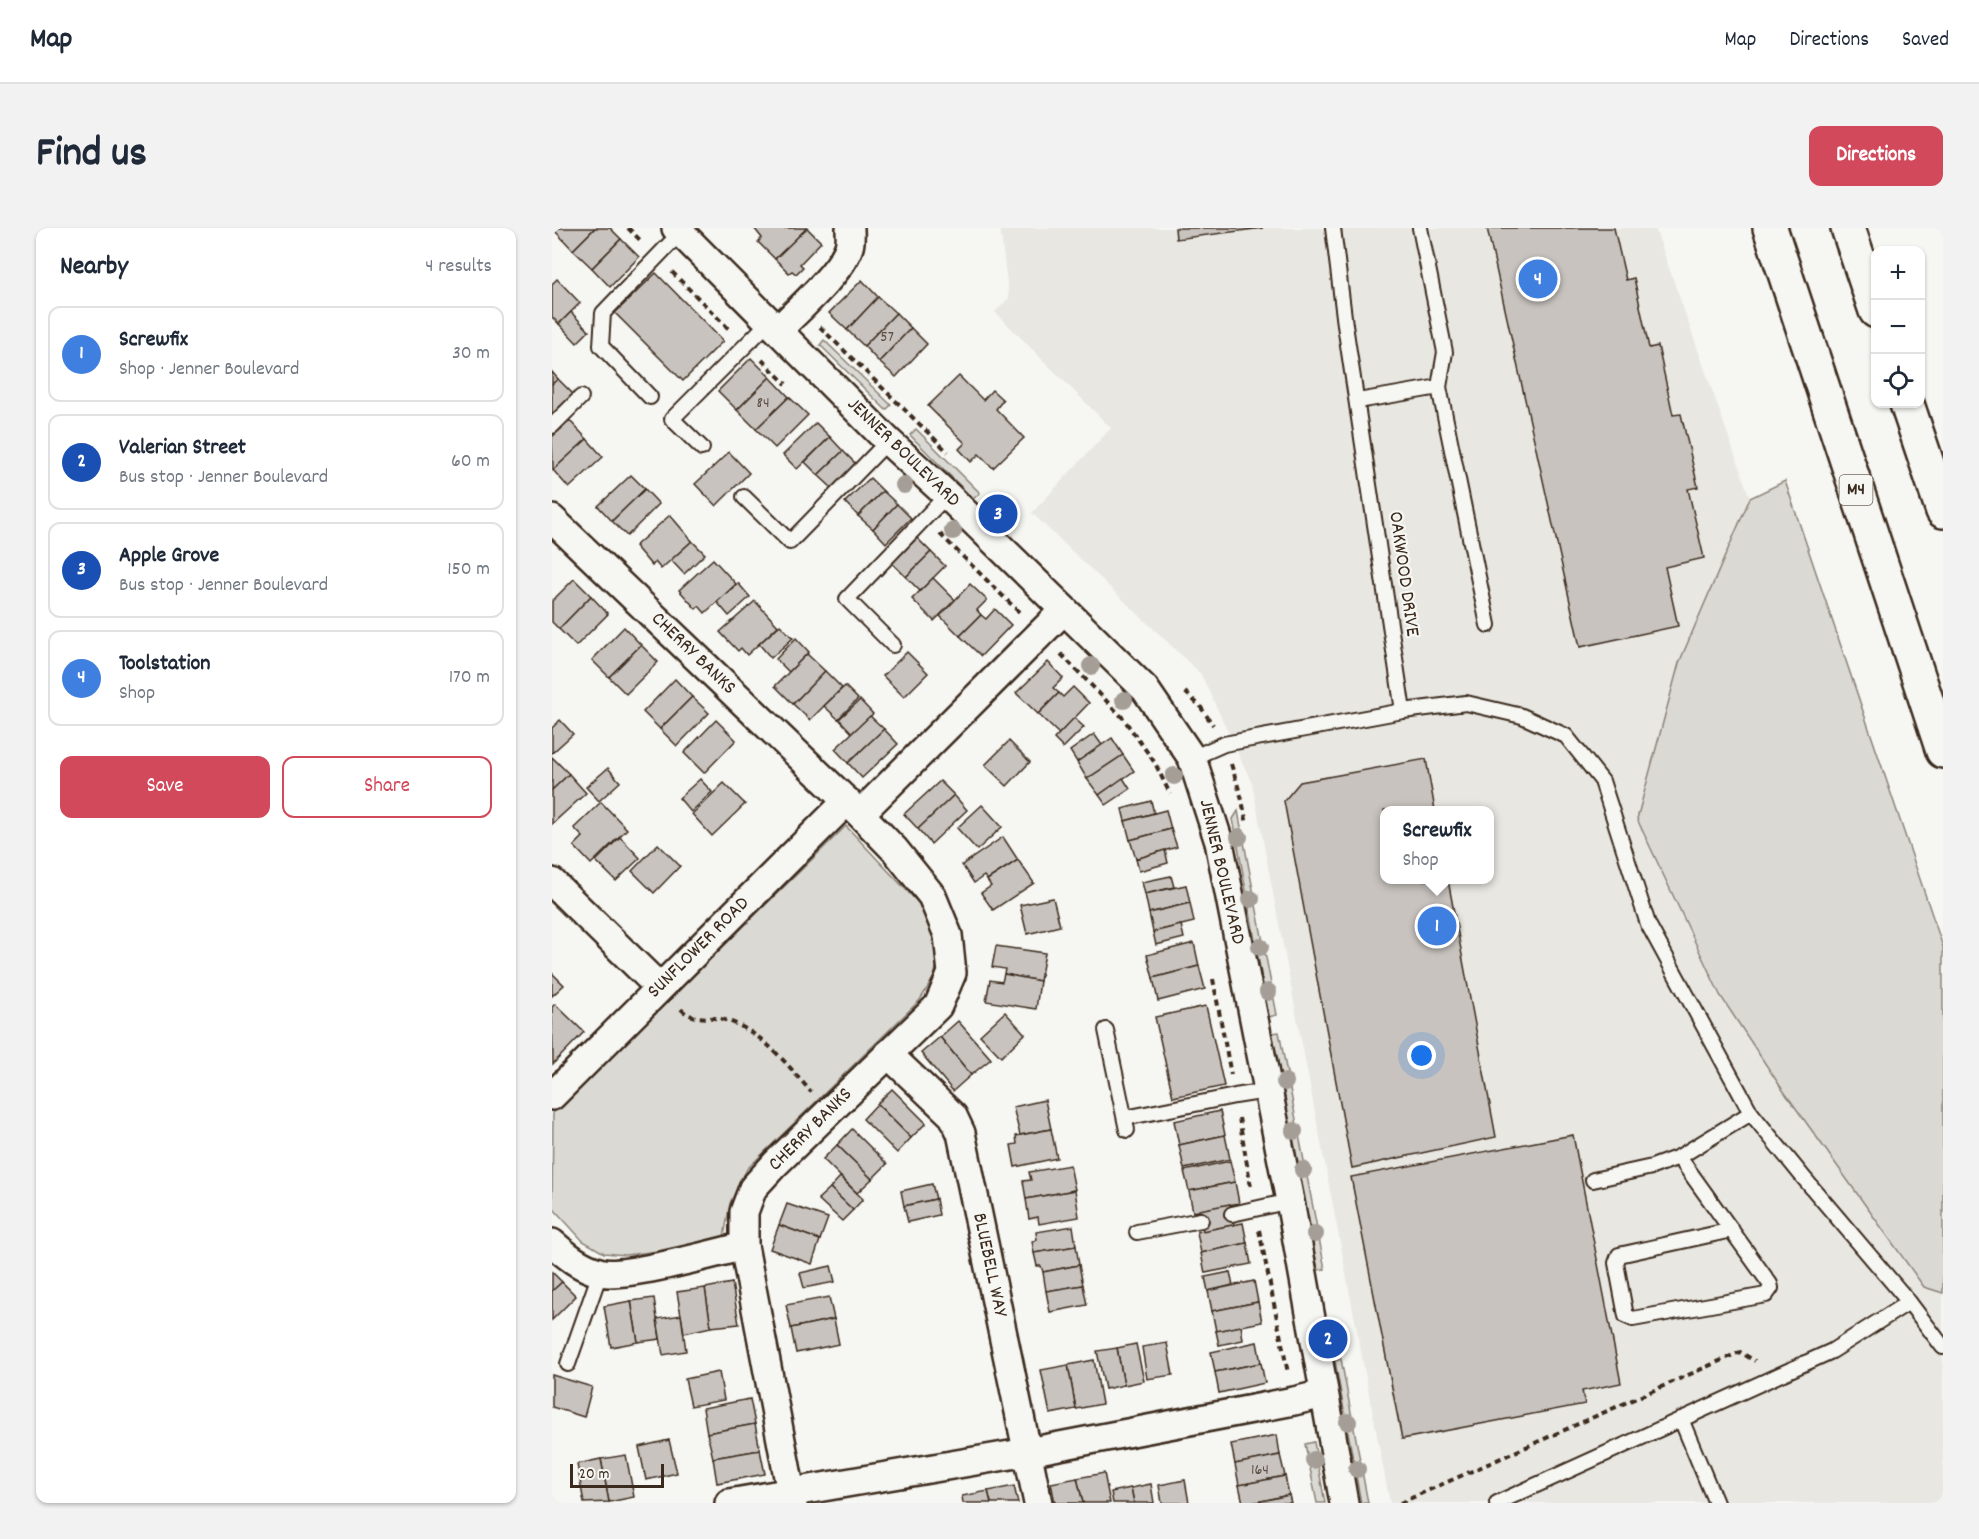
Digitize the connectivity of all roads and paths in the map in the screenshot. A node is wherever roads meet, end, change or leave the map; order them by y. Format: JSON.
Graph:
{"nodes":[{"id":1,"x":628,"y":228,"type":"edge"},
{"id":2,"x":850,"y":228,"type":"edge"},
{"id":3,"x":1333,"y":228,"type":"edge"},
{"id":4,"x":1420,"y":228,"type":"edge"},
{"id":5,"x":1770,"y":228,"type":"edge"},
{"id":6,"x":1848,"y":228,"type":"edge"},
{"id":7,"x":679,"y":230,"type":"edge"},
{"id":8,"x":657,"y":257,"type":"junction"},
{"id":9,"x":1871,"y":300,"type":"edge"},
{"id":10,"x":800,"y":308,"type":"junction"},
{"id":11,"x":774,"y":325,"type":"junction"},
{"id":12,"x":746,"y":345,"type":"junction"},
{"id":13,"x":1439,"y":387,"type":"junction"},
{"id":14,"x":794,"y":392,"type":"dead end"},
{"id":15,"x":581,"y":397,"type":"dead end"},
{"id":16,"x":650,"y":397,"type":"dead end"},
{"id":17,"x":1358,"y":401,"type":"junction"},
{"id":18,"x":1908,"y":408,"type":"edge"},
{"id":19,"x":552,"y":426,"type":"edge"},
{"id":20,"x":888,"y":441,"type":"junction"},
{"id":21,"x":702,"y":448,"type":"dead end"},
{"id":22,"x":955,"y":459,"type":"dead end"},
{"id":23,"x":947,"y":495,"type":"junction"},
{"id":24,"x":744,"y":497,"type":"dead end"},
{"id":25,"x":1943,"y":511,"type":"edge"},
{"id":26,"x":924,"y":518,"type":"junction"},
{"id":27,"x":557,"y":535,"type":"edge"},
{"id":28,"x":1064,"y":610,"type":"junction"},
{"id":29,"x":1488,"y":625,"type":"dead end"},
{"id":30,"x":1040,"y":634,"type":"junction"},
{"id":31,"x":893,"y":645,"type":"dead end"},
{"id":32,"x":1184,"y":690,"type":"dead end"},
{"id":33,"x":1403,"y":711,"type":"junction"},
{"id":34,"x":1224,"y":744,"type":"junction"},
{"id":35,"x":1943,"y":751,"type":"edge"},
{"id":36,"x":1192,"y":758,"type":"junction"},
{"id":37,"x":1170,"y":794,"type":"dead end"},
{"id":38,"x":853,"y":808,"type":"junction"},
{"id":39,"x":1248,"y":832,"type":"dead end"},
{"id":40,"x":552,"y":882,"type":"edge"},
{"id":41,"x":1211,"y":969,"type":"dead end"},
{"id":42,"x":659,"y":987,"type":"junction"},
{"id":43,"x":1106,"y":1030,"type":"dead end"},
{"id":44,"x":888,"y":1054,"type":"junction"},
{"id":45,"x":1267,"y":1091,"type":"junction"},
{"id":46,"x":552,"y":1096,"type":"edge"},
{"id":47,"x":1235,"y":1096,"type":"junction"},
{"id":48,"x":828,"y":1112,"type":"junction"},
{"id":49,"x":1751,"y":1113,"type":"junction"},
{"id":50,"x":1679,"y":1156,"type":"junction"},
{"id":51,"x":1593,"y":1180,"type":"dead end"},
{"id":52,"x":1290,"y":1202,"type":"junction"},
{"id":53,"x":1255,"y":1209,"type":"junction"},
{"id":54,"x":1232,"y":1214,"type":"dead end"},
{"id":55,"x":1201,"y":1220,"type":"dead end"},
{"id":56,"x":1732,"y":1230,"type":"junction"},
{"id":57,"x":1137,"y":1232,"type":"dead end"},
{"id":58,"x":552,"y":1243,"type":"edge"},
{"id":59,"x":744,"y":1246,"type":"junction"},
{"id":60,"x":600,"y":1273,"type":"junction"},
{"id":61,"x":1909,"y":1302,"type":"junction"},
{"id":62,"x":1943,"y":1347,"type":"edge"},
{"id":63,"x":568,"y":1364,"type":"dead end"},
{"id":64,"x":1777,"y":1376,"type":"junction"},
{"id":65,"x":1323,"y":1394,"type":"junction"},
{"id":66,"x":1294,"y":1401,"type":"junction"},
{"id":67,"x":1681,"y":1419,"type":"junction"},
{"id":68,"x":1028,"y":1452,"type":"junction"},
{"id":69,"x":793,"y":1498,"type":"edge"},
{"id":70,"x":729,"y":1503,"type":"edge"},
{"id":71,"x":1038,"y":1503,"type":"edge"},
{"id":72,"x":1344,"y":1503,"type":"edge"},
{"id":73,"x":1400,"y":1503,"type":"edge"},
{"id":74,"x":1497,"y":1503,"type":"edge"},
{"id":75,"x":1716,"y":1503,"type":"edge"}],
"edges":[{"from":1,"to":8,"type":"path"},
{"from":2,"to":10,"type":"street"},
{"from":3,"to":17,"type":"lane","name":"OAKWOOD DRIVE"},
{"from":4,"to":13,"type":"lane"},
{"from":5,"to":35,"type":"highway","number":"M4"},
{"from":6,"to":9,"type":"highway"},
{"from":7,"to":8,"type":"lane"},
{"from":7,"to":11,"type":"street","name":"JENNER BOULEVARD"},
{"from":8,"to":12,"type":"path"},
{"from":8,"to":16,"type":"lane"},
{"from":10,"to":11,"type":"street"},
{"from":10,"to":22,"type":"path"},
{"from":11,"to":12,"type":"lane"},
{"from":11,"to":20,"type":"street","name":"JENNER BOULEVARD"},
{"from":12,"to":14,"type":"path"},
{"from":12,"to":21,"type":"lane"},
{"from":13,"to":17,"type":"lane"},
{"from":13,"to":29,"type":"lane"},
{"from":15,"to":19,"type":"lane"},
{"from":17,"to":33,"type":"lane","name":"OAKWOOD DRIVE"},
{"from":18,"to":25,"type":"highway"},
{"from":20,"to":23,"type":"street","name":"JENNER BOULEVARD"},
{"from":20,"to":24,"type":"lane"},
{"from":23,"to":26,"type":"lane"},
{"from":23,"to":28,"type":"street","name":"JENNER BOULEVARD"},
{"from":26,"to":30,"type":"path"},
{"from":26,"to":31,"type":"lane"},
{"from":27,"to":38,"type":"street","name":"CHERRY BANKS"},
{"from":28,"to":30,"type":"street"},
{"from":28,"to":36,"type":"street","name":"JENNER BOULEVARD"},
{"from":30,"to":37,"type":"path"},
{"from":30,"to":38,"type":"street"},
{"from":32,"to":34,"type":"path"},
{"from":33,"to":34,"type":"lane"},
{"from":33,"to":49,"type":"lane"},
{"from":34,"to":36,"type":"lane"},
{"from":34,"to":39,"type":"path"},
{"from":36,"to":45,"type":"street","name":"JENNER BOULEVARD"},
{"from":38,"to":42,"type":"street","name":"SUNFLOWER ROAD"},
{"from":38,"to":44,"type":"street","name":"CHERRY BANKS"},
{"from":40,"to":42,"type":"street"},
{"from":41,"to":47,"type":"path"},
{"from":42,"to":46,"type":"street","name":"SUNFLOWER ROAD"},
{"from":42,"to":48,"type":"path"},
{"from":43,"to":47,"type":"lane"},
{"from":44,"to":48,"type":"street","name":"CHERRY BANKS"},
{"from":44,"to":68,"type":"street","name":"BLUEBELL WAY"},
{"from":45,"to":47,"type":"lane"},
{"from":45,"to":52,"type":"street","name":"JENNER BOULEVARD"},
{"from":47,"to":53,"type":"path"},
{"from":48,"to":59,"type":"street","name":"CHERRY BANKS"},
{"from":49,"to":50,"type":"lane"},
{"from":49,"to":61,"type":"lane"},
{"from":50,"to":51,"type":"lane"},
{"from":50,"to":56,"type":"lane"},
{"from":52,"to":53,"type":"lane"},
{"from":52,"to":65,"type":"street","name":"JENNER BOULEVARD"},
{"from":53,"to":54,"type":"lane"},
{"from":53,"to":66,"type":"path"},
{"from":55,"to":57,"type":"lane"},
{"from":56,"to":56,"type":"lane"},
{"from":58,"to":60,"type":"street"},
{"from":59,"to":60,"type":"street"},
{"from":59,"to":69,"type":"street","name":"CHERRY BANKS"},
{"from":60,"to":63,"type":"lane"},
{"from":61,"to":62,"type":"lane"},
{"from":61,"to":64,"type":"lane"},
{"from":64,"to":67,"type":"lane"},
{"from":64,"to":73,"type":"path"},
{"from":65,"to":66,"type":"street"},
{"from":65,"to":72,"type":"street","name":"JENNER BOULEVARD"},
{"from":66,"to":68,"type":"street"},
{"from":67,"to":74,"type":"lane"},
{"from":67,"to":75,"type":"lane"},
{"from":68,"to":69,"type":"street"},
{"from":68,"to":71,"type":"street","name":"BLUEBELL WAY"},
{"from":69,"to":70,"type":"street"}]}
